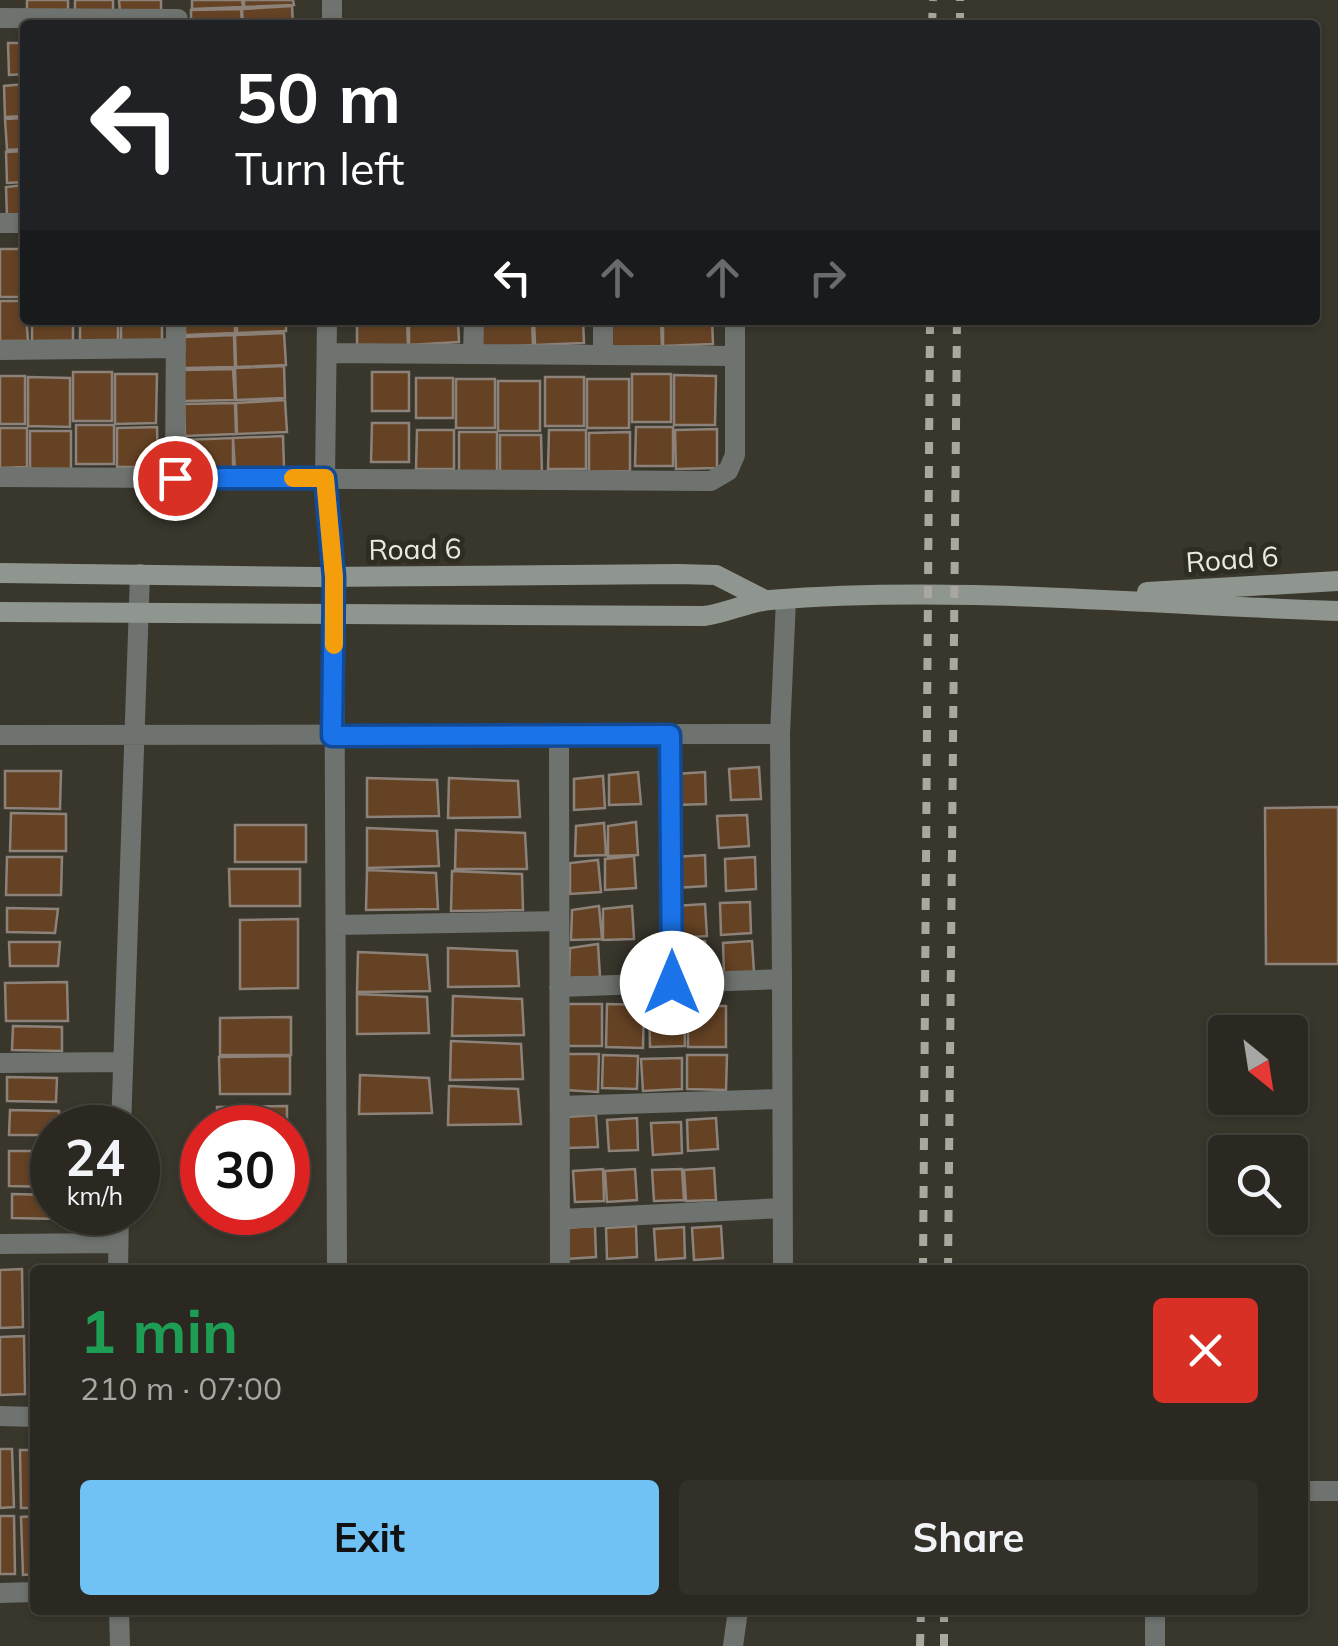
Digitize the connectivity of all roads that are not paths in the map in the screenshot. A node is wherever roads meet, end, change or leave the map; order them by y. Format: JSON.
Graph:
{"nodes":[{"id":1,"x":178,"y":15,"type":"edge"},
{"id":2,"x":0,"y":18,"type":"edge"},
{"id":3,"x":176,"y":325,"type":"edge"},
{"id":4,"x":327,"y":325,"type":"edge"},
{"id":5,"x":474,"y":325,"type":"edge"},
{"id":6,"x":604,"y":325,"type":"edge"},
{"id":7,"x":735,"y":325,"type":"edge"},
{"id":8,"x":176,"y":348,"type":"junction"},
{"id":9,"x":0,"y":350,"type":"edge"},
{"id":10,"x":327,"y":353,"type":"junction"},
{"id":11,"x":473,"y":353,"type":"junction"},
{"id":12,"x":603,"y":353,"type":"junction"},
{"id":13,"x":735,"y":356,"type":"junction"},
{"id":14,"x":0,"y":477,"type":"edge"},
{"id":15,"x":175,"y":478,"type":"junction"},
{"id":16,"x":325,"y":478,"type":"junction"},
{"id":17,"x":0,"y":574,"type":"edge"},
{"id":18,"x":140,"y":574,"type":"junction"},
{"id":19,"x":334,"y":577,"type":"junction"},
{"id":20,"x":1338,"y":581,"type":"edge"},
{"id":21,"x":1070,"y":598,"type":"junction"},
{"id":22,"x":775,"y":600,"type":"junction"},
{"id":23,"x":136,"y":610,"type":"junction"},
{"id":24,"x":0,"y":612,"type":"edge"},
{"id":25,"x":335,"y":612,"type":"junction"},
{"id":26,"x":1338,"y":612,"type":"edge"},
{"id":27,"x":780,"y":734,"type":"junction"},
{"id":28,"x":0,"y":735,"type":"edge"},
{"id":29,"x":560,"y":735,"type":"junction"},
{"id":30,"x":670,"y":735,"type":"junction"},
{"id":31,"x":133,"y":736,"type":"junction"},
{"id":32,"x":332,"y":736,"type":"junction"},
{"id":33,"x":559,"y":921,"type":"junction"},
{"id":34,"x":336,"y":925,"type":"junction"},
{"id":35,"x":782,"y":979,"type":"junction"},
{"id":36,"x":672,"y":983,"type":"junction"},
{"id":37,"x":559,"y":987,"type":"junction"},
{"id":38,"x":124,"y":1062,"type":"junction"},
{"id":39,"x":0,"y":1063,"type":"edge"},
{"id":40,"x":780,"y":1099,"type":"junction"},
{"id":41,"x":123,"y":1105,"type":"edge"},
{"id":42,"x":560,"y":1106,"type":"junction"},
{"id":43,"x":782,"y":1208,"type":"junction"},
{"id":44,"x":561,"y":1219,"type":"junction"},
{"id":45,"x":118,"y":1235,"type":"edge"},
{"id":46,"x":118,"y":1243,"type":"junction"},
{"id":47,"x":0,"y":1244,"type":"edge"},
{"id":48,"x":118,"y":1265,"type":"edge"},
{"id":49,"x":337,"y":1265,"type":"edge"},
{"id":50,"x":560,"y":1265,"type":"edge"},
{"id":51,"x":783,"y":1265,"type":"edge"},
{"id":52,"x":0,"y":1416,"type":"edge"},
{"id":53,"x":30,"y":1417,"type":"edge"},
{"id":54,"x":1308,"y":1491,"type":"edge"},
{"id":55,"x":1338,"y":1491,"type":"edge"},
{"id":56,"x":30,"y":1592,"type":"edge"},
{"id":57,"x":0,"y":1593,"type":"edge"},
{"id":58,"x":118,"y":1615,"type":"edge"},
{"id":59,"x":737,"y":1615,"type":"edge"},
{"id":60,"x":1155,"y":1615,"type":"edge"},
{"id":61,"x":120,"y":1646,"type":"edge"},
{"id":62,"x":733,"y":1646,"type":"edge"},
{"id":63,"x":1155,"y":1646,"type":"edge"}],
"edges":[{"from":1,"to":2,"type":"street"},
{"from":3,"to":8,"type":"street"},
{"from":4,"to":10,"type":"street"},
{"from":5,"to":11,"type":"street"},
{"from":6,"to":12,"type":"street"},
{"from":7,"to":13,"type":"street"},
{"from":8,"to":9,"type":"street"},
{"from":8,"to":15,"type":"street"},
{"from":10,"to":11,"type":"street"},
{"from":10,"to":16,"type":"street"},
{"from":11,"to":12,"type":"street"},
{"from":12,"to":13,"type":"street"},
{"from":13,"to":16,"type":"street"},
{"from":14,"to":15,"type":"street"},
{"from":15,"to":16,"type":"street"},
{"from":16,"to":19,"type":"street"},
{"from":17,"to":18,"type":"street","name":"Road 6"},
{"from":18,"to":19,"type":"street","name":"Road 6"},
{"from":18,"to":23,"type":"street"},
{"from":19,"to":22,"type":"street","name":"Road 6"},
{"from":19,"to":25,"type":"street"},
{"from":20,"to":21,"type":"street","name":"Road 6"},
{"from":21,"to":22,"type":"street","name":"Road 6"},
{"from":21,"to":26,"type":"street","name":"Road 6"},
{"from":22,"to":25,"type":"street","name":"Road 6"},
{"from":22,"to":27,"type":"street"},
{"from":23,"to":24,"type":"street","name":"Road 6"},
{"from":23,"to":25,"type":"street","name":"Road 6"},
{"from":23,"to":31,"type":"street"},
{"from":25,"to":32,"type":"street"},
{"from":27,"to":30,"type":"street"},
{"from":27,"to":35,"type":"street"},
{"from":28,"to":31,"type":"street"},
{"from":29,"to":30,"type":"street"},
{"from":29,"to":32,"type":"street"},
{"from":29,"to":33,"type":"street"},
{"from":30,"to":36,"type":"street"},
{"from":31,"to":32,"type":"street"},
{"from":31,"to":38,"type":"street"},
{"from":32,"to":34,"type":"street"},
{"from":33,"to":34,"type":"street"},
{"from":33,"to":37,"type":"street"},
{"from":34,"to":49,"type":"street"},
{"from":35,"to":36,"type":"street"},
{"from":35,"to":40,"type":"street"},
{"from":36,"to":37,"type":"street"},
{"from":37,"to":42,"type":"street"},
{"from":38,"to":39,"type":"street"},
{"from":38,"to":41,"type":"street"},
{"from":40,"to":42,"type":"street"},
{"from":40,"to":43,"type":"street"},
{"from":42,"to":44,"type":"street"},
{"from":43,"to":44,"type":"street"},
{"from":43,"to":51,"type":"street"},
{"from":44,"to":50,"type":"street"},
{"from":45,"to":46,"type":"street"},
{"from":46,"to":47,"type":"street"},
{"from":46,"to":48,"type":"street"},
{"from":52,"to":53,"type":"street"},
{"from":54,"to":55,"type":"street"},
{"from":56,"to":57,"type":"street"},
{"from":58,"to":61,"type":"street"},
{"from":59,"to":62,"type":"street"},
{"from":60,"to":63,"type":"street"}]}
